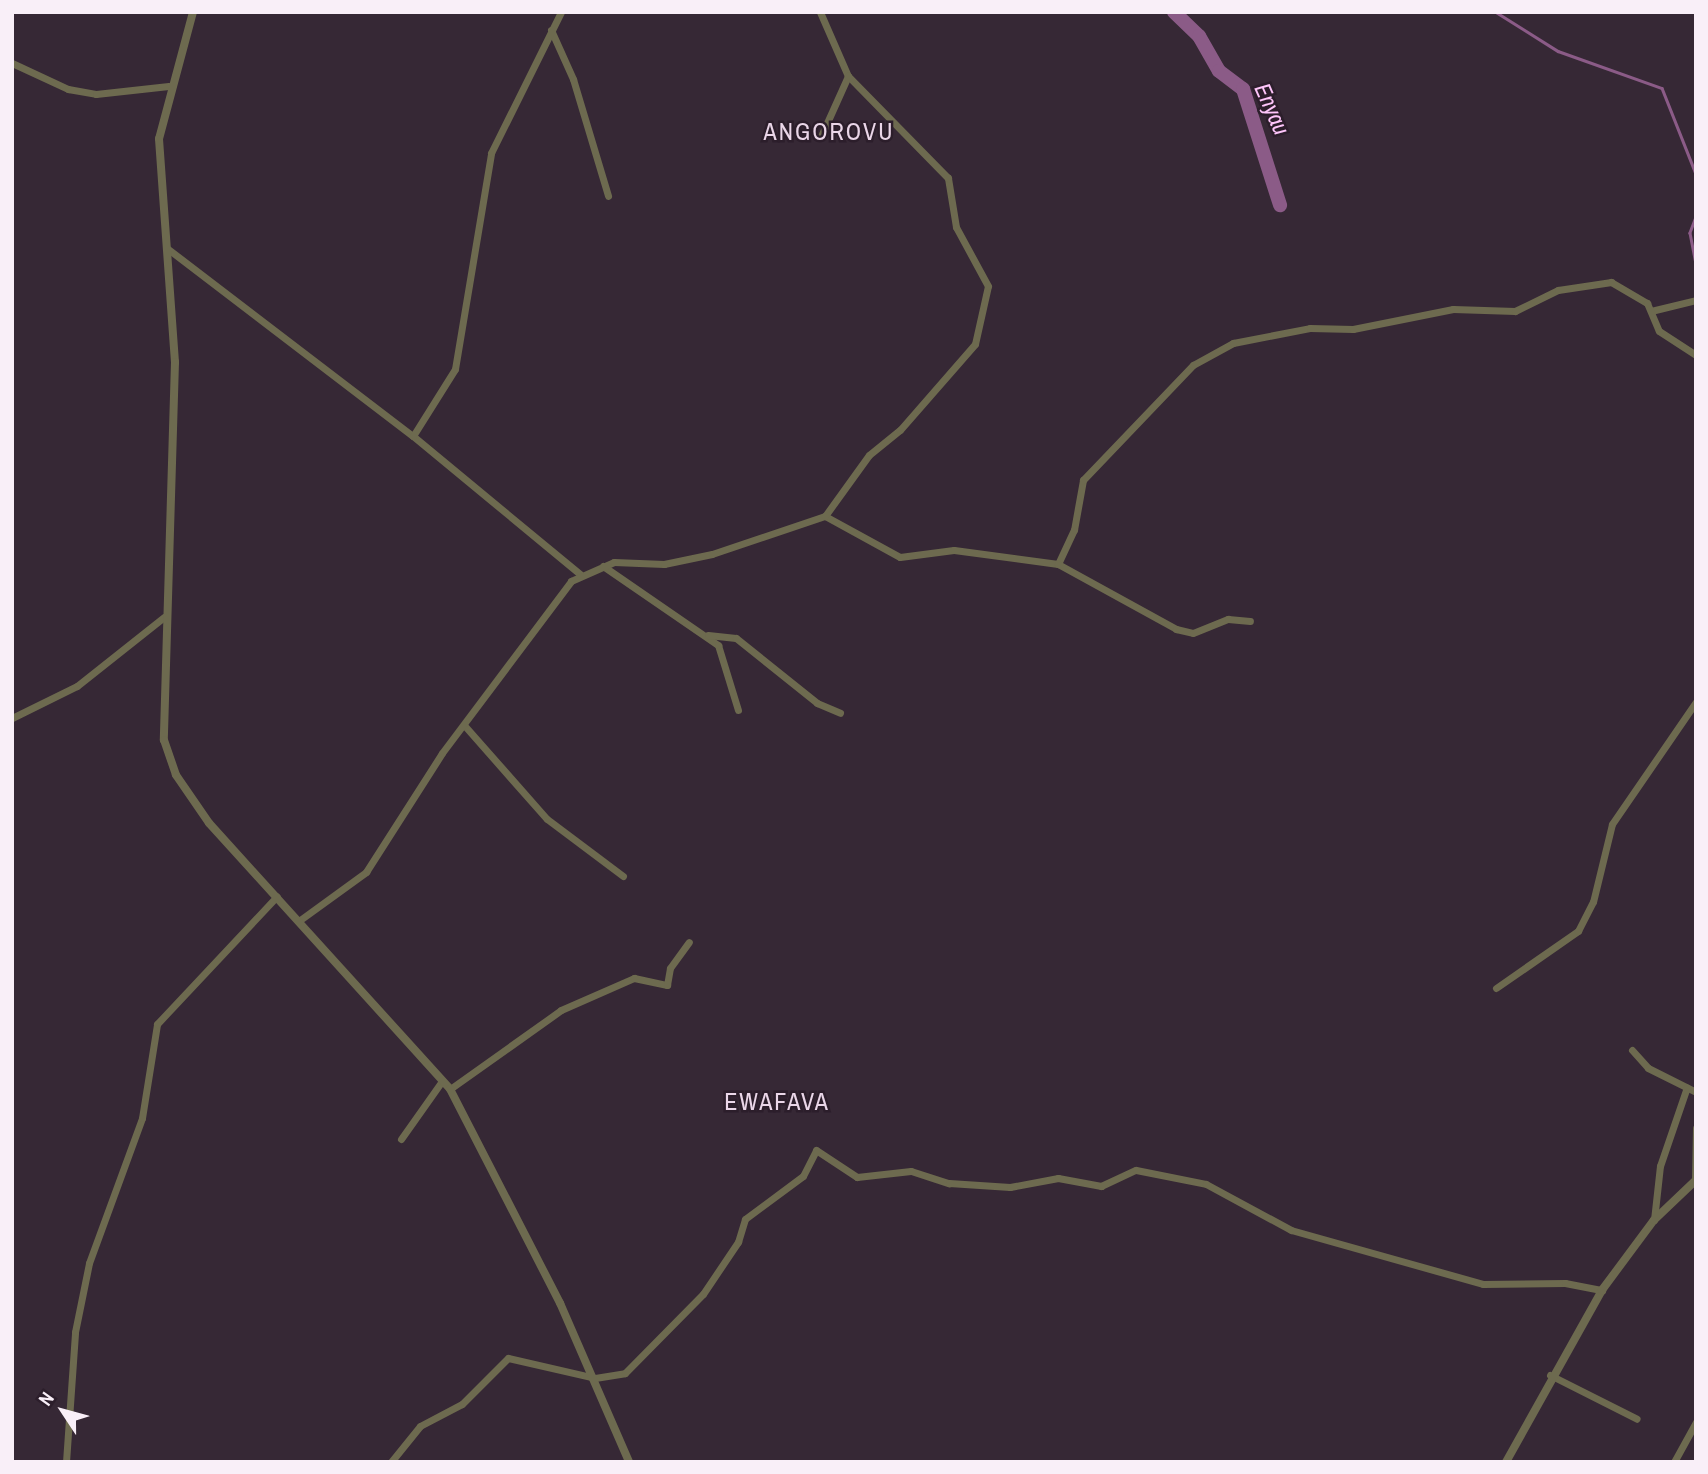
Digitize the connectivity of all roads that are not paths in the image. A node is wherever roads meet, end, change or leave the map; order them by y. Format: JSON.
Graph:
{"nodes":[{"id":1,"x":193,"y":12,"type":"edge"},
{"id":2,"x":561,"y":12,"type":"edge"},
{"id":3,"x":820,"y":12,"type":"edge"},
{"id":4,"x":551,"y":30,"type":"junction"},
{"id":5,"x":12,"y":63,"type":"edge"},
{"id":6,"x":848,"y":76,"type":"junction"},
{"id":7,"x":169,"y":86,"type":"junction"},
{"id":8,"x":821,"y":136,"type":"dead end"},
{"id":9,"x":608,"y":196,"type":"dead end"},
{"id":10,"x":168,"y":249,"type":"junction"},
{"id":11,"x":1696,"y":300,"type":"edge"},
{"id":12,"x":1651,"y":311,"type":"junction"},
{"id":13,"x":1696,"y":355,"type":"edge"},
{"id":14,"x":413,"y":436,"type":"junction"},
{"id":15,"x":825,"y":516,"type":"junction"},
{"id":16,"x":1058,"y":565,"type":"junction"},
{"id":17,"x":603,"y":566,"type":"junction"},
{"id":18,"x":580,"y":574,"type":"junction"},
{"id":19,"x":164,"y":617,"type":"junction"},
{"id":20,"x":1250,"y":621,"type":"dead end"},
{"id":21,"x":708,"y":635,"type":"junction"},
{"id":22,"x":1696,"y":702,"type":"edge"},
{"id":23,"x":738,"y":710,"type":"dead end"},
{"id":24,"x":840,"y":713,"type":"dead end"},
{"id":25,"x":12,"y":718,"type":"edge"},
{"id":26,"x":464,"y":725,"type":"junction"},
{"id":27,"x":623,"y":876,"type":"dead end"},
{"id":28,"x":277,"y":896,"type":"junction"},
{"id":29,"x":300,"y":920,"type":"junction"},
{"id":30,"x":689,"y":942,"type":"dead end"},
{"id":31,"x":1496,"y":988,"type":"dead end"},
{"id":32,"x":1632,"y":1049,"type":"dead end"},
{"id":33,"x":442,"y":1081,"type":"junction"},
{"id":34,"x":1687,"y":1087,"type":"junction"},
{"id":35,"x":450,"y":1088,"type":"junction"},
{"id":36,"x":1696,"y":1092,"type":"edge"},
{"id":37,"x":1696,"y":1128,"type":"edge"},
{"id":38,"x":401,"y":1139,"type":"dead end"},
{"id":39,"x":1696,"y":1180,"type":"edge"},
{"id":40,"x":1654,"y":1220,"type":"junction"},
{"id":41,"x":1602,"y":1290,"type":"junction"},
{"id":42,"x":1549,"y":1375,"type":"junction"},
{"id":43,"x":595,"y":1378,"type":"junction"},
{"id":44,"x":1637,"y":1419,"type":"dead end"},
{"id":45,"x":1696,"y":1422,"type":"edge"},
{"id":46,"x":66,"y":1462,"type":"edge"},
{"id":47,"x":391,"y":1462,"type":"edge"},
{"id":48,"x":629,"y":1462,"type":"edge"},
{"id":49,"x":1506,"y":1462,"type":"edge"},
{"id":50,"x":1674,"y":1462,"type":"edge"}],
"edges":[{"from":1,"to":7,"type":"street"},
{"from":2,"to":4,"type":"street"},
{"from":3,"to":6,"type":"street"},
{"from":4,"to":9,"type":"street"},
{"from":4,"to":14,"type":"street"},
{"from":5,"to":7,"type":"street"},
{"from":6,"to":8,"type":"street"},
{"from":6,"to":15,"type":"street"},
{"from":7,"to":10,"type":"street"},
{"from":10,"to":14,"type":"street"},
{"from":10,"to":19,"type":"street"},
{"from":11,"to":12,"type":"street"},
{"from":12,"to":13,"type":"street"},
{"from":12,"to":16,"type":"street"},
{"from":14,"to":18,"type":"street"},
{"from":15,"to":16,"type":"street"},
{"from":15,"to":17,"type":"street"},
{"from":16,"to":20,"type":"street"},
{"from":17,"to":18,"type":"street"},
{"from":17,"to":21,"type":"street"},
{"from":18,"to":26,"type":"street"},
{"from":19,"to":25,"type":"street"},
{"from":19,"to":28,"type":"street"},
{"from":21,"to":23,"type":"street"},
{"from":21,"to":24,"type":"street"},
{"from":22,"to":31,"type":"street"},
{"from":26,"to":27,"type":"street"},
{"from":26,"to":29,"type":"street"},
{"from":28,"to":29,"type":"street"},
{"from":28,"to":46,"type":"street"},
{"from":29,"to":33,"type":"street"},
{"from":30,"to":35,"type":"street"},
{"from":32,"to":34,"type":"street"},
{"from":33,"to":35,"type":"street"},
{"from":33,"to":38,"type":"street"},
{"from":34,"to":36,"type":"street"},
{"from":34,"to":40,"type":"street"},
{"from":35,"to":43,"type":"street"},
{"from":37,"to":39,"type":"street"},
{"from":39,"to":40,"type":"street"},
{"from":40,"to":41,"type":"street"},
{"from":41,"to":42,"type":"street"},
{"from":41,"to":43,"type":"street"},
{"from":42,"to":44,"type":"street"},
{"from":42,"to":49,"type":"street"},
{"from":43,"to":47,"type":"street"},
{"from":43,"to":48,"type":"street"},
{"from":45,"to":50,"type":"street"}]}
